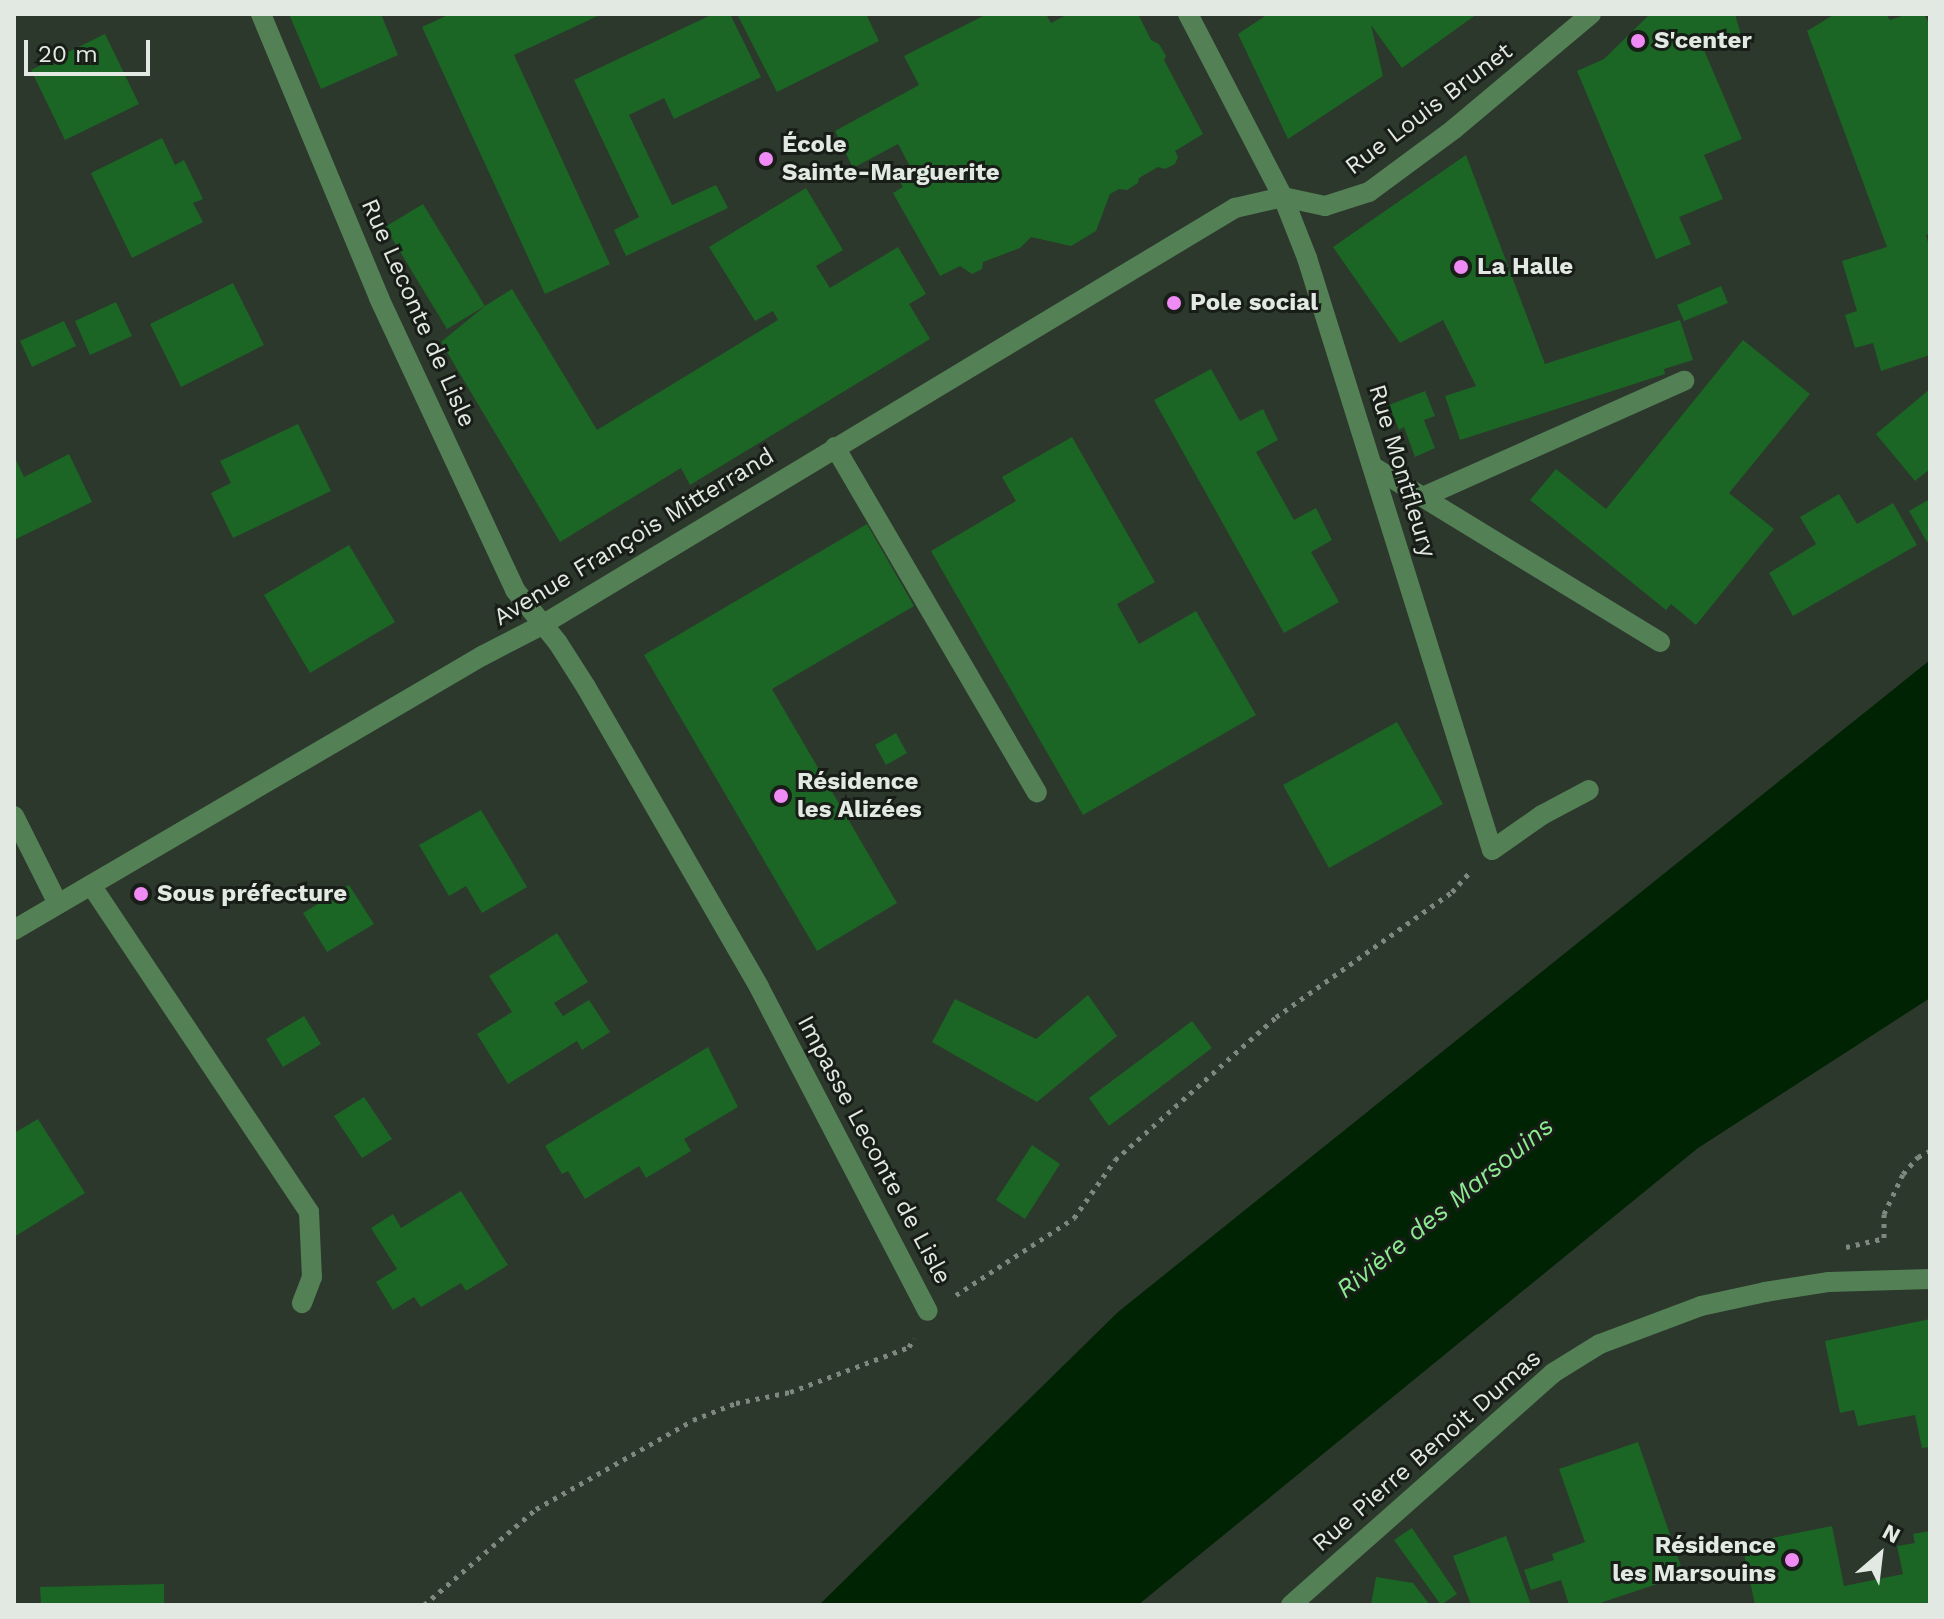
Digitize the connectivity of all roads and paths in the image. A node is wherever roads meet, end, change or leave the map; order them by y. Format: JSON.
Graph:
{"nodes":[{"id":1,"x":261,"y":14,"type":"edge"},
{"id":2,"x":1188,"y":14,"type":"edge"},
{"id":3,"x":1591,"y":14,"type":"edge"},
{"id":4,"x":1283,"y":197,"type":"junction"},
{"id":5,"x":1684,"y":381,"type":"dead end"},
{"id":6,"x":835,"y":447,"type":"junction"},
{"id":7,"x":1375,"y":468,"type":"junction"},
{"id":8,"x":1423,"y":497,"type":"junction"},
{"id":9,"x":542,"y":625,"type":"junction"},
{"id":10,"x":1660,"y":642,"type":"dead end"},
{"id":11,"x":1589,"y":790,"type":"dead end"},
{"id":12,"x":1037,"y":792,"type":"dead end"},
{"id":13,"x":14,"y":816,"type":"edge"},
{"id":14,"x":1492,"y":850,"type":"junction"},
{"id":15,"x":91,"y":885,"type":"junction"},
{"id":16,"x":58,"y":904,"type":"junction"},
{"id":17,"x":14,"y":930,"type":"edge"},
{"id":18,"x":1930,"y":1151,"type":"edge"},
{"id":19,"x":1838,"y":1249,"type":"dead end"},
{"id":20,"x":1930,"y":1279,"type":"edge"},
{"id":21,"x":302,"y":1303,"type":"dead end"},
{"id":22,"x":928,"y":1311,"type":"junction"},
{"id":23,"x":424,"y":1605,"type":"edge"},
{"id":24,"x":1291,"y":1605,"type":"edge"}],
"edges":[{"from":1,"to":9,"type":"street","name":"Rue Leconte de Lisle"},
{"from":2,"to":4,"type":"street","name":"Rue Montfleury"},
{"from":3,"to":4,"type":"street","name":"Rue Louis Brunet"},
{"from":4,"to":6,"type":"street","name":"Avenue François Mitterrand"},
{"from":4,"to":7,"type":"street","name":"Rue Montfleury"},
{"from":5,"to":8,"type":"street"},
{"from":6,"to":9,"type":"street","name":"Avenue François Mitterrand"},
{"from":6,"to":12,"type":"street"},
{"from":7,"to":8,"type":"street"},
{"from":7,"to":14,"type":"street","name":"Rue Montfleury"},
{"from":8,"to":10,"type":"street"},
{"from":9,"to":15,"type":"street","name":"Avenue François Mitterrand"},
{"from":9,"to":22,"type":"street","name":"Impasse Leconte de Lisle"},
{"from":11,"to":14,"type":"street"},
{"from":13,"to":16,"type":"street"},
{"from":14,"to":22,"type":"path"},
{"from":15,"to":16,"type":"street","name":"Avenue François Mitterrand"},
{"from":15,"to":21,"type":"street"},
{"from":16,"to":17,"type":"street","name":"Avenue François Mitterrand"},
{"from":18,"to":19,"type":"path"},
{"from":20,"to":24,"type":"street","name":"Rue Pierre Benoit Dumas"},
{"from":22,"to":23,"type":"path","name":"Impasse Leconte de Lisle"}]}
